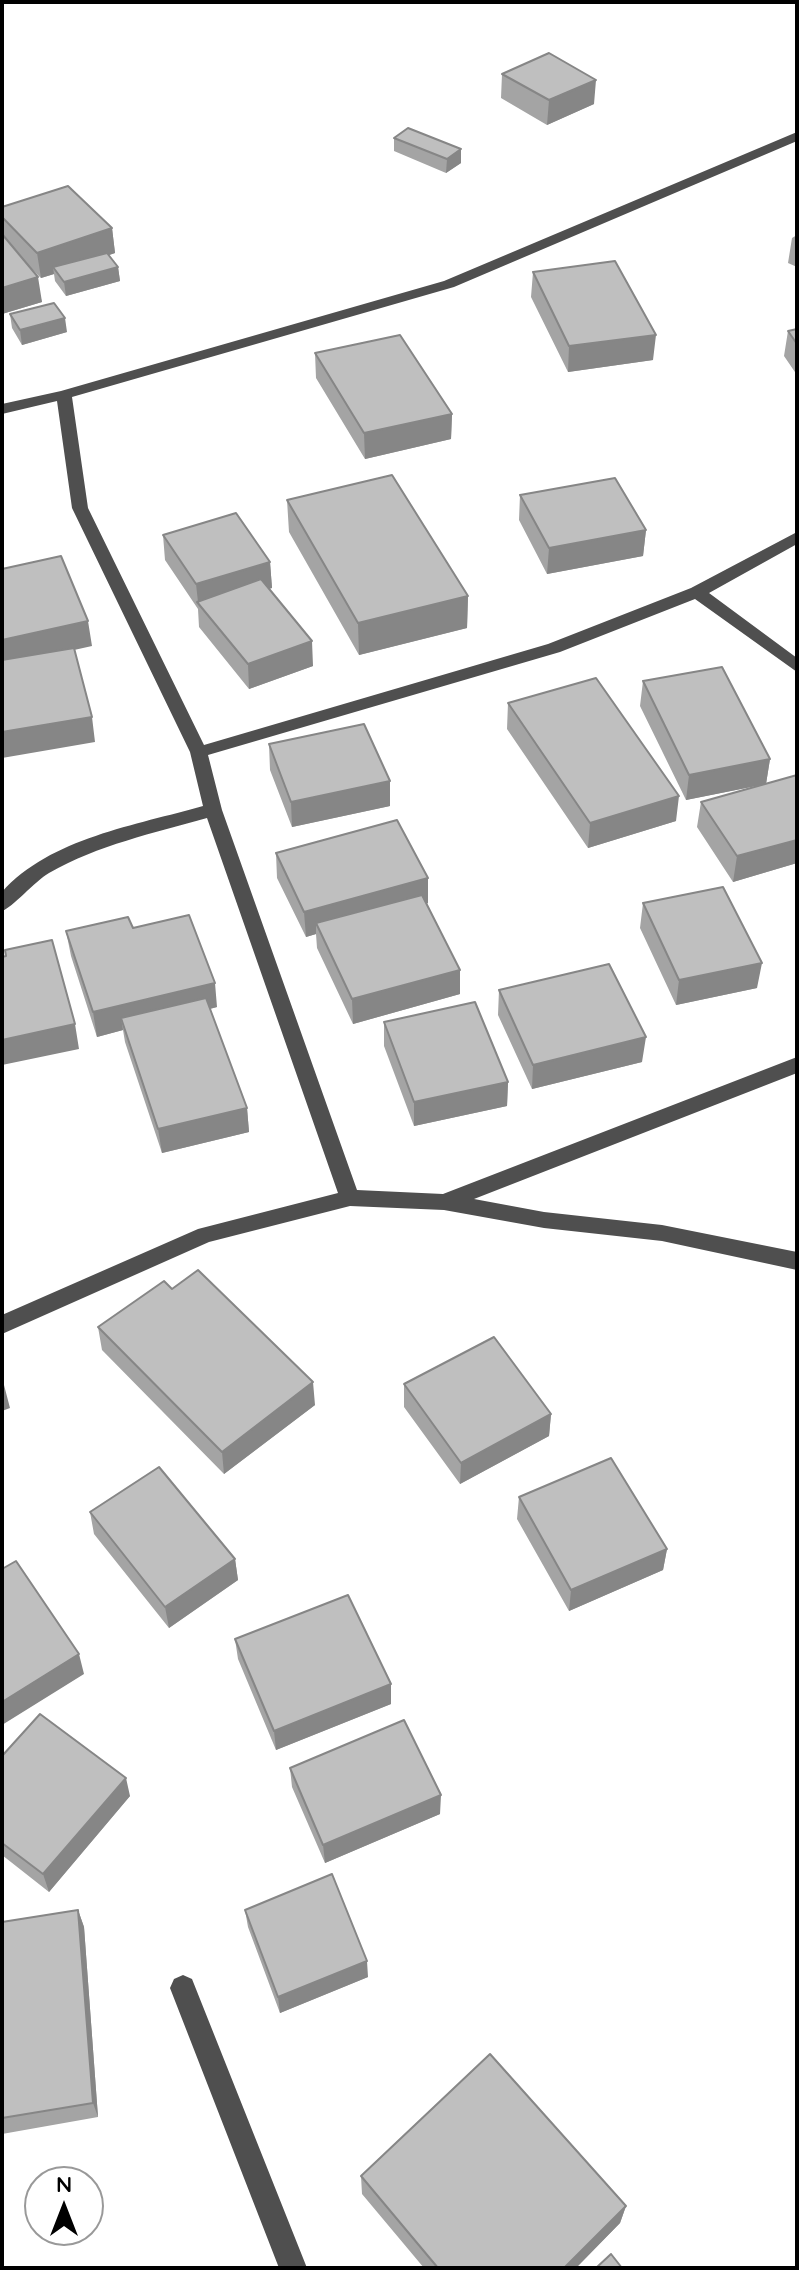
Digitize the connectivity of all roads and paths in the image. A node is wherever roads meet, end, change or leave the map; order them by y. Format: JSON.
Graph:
{"nodes":[{"id":1,"x":797,"y":136,"type":"edge"},
{"id":2,"x":64,"y":395,"type":"junction"},
{"id":3,"x":2,"y":409,"type":"edge"},
{"id":4,"x":797,"y":537,"type":"edge"},
{"id":5,"x":697,"y":592,"type":"junction"},
{"id":6,"x":797,"y":666,"type":"edge"},
{"id":7,"x":199,"y":752,"type":"junction"},
{"id":8,"x":213,"y":810,"type":"junction"},
{"id":9,"x":2,"y":904,"type":"edge"},
{"id":10,"x":797,"y":1065,"type":"edge"},
{"id":11,"x":350,"y":1198,"type":"junction"},
{"id":12,"x":444,"y":1202,"type":"junction"},
{"id":13,"x":797,"y":1261,"type":"edge"},
{"id":14,"x":2,"y":1325,"type":"edge"},
{"id":15,"x":183,"y":1988,"type":"dead end"},
{"id":16,"x":293,"y":2268,"type":"edge"}],
"edges":[{"from":1,"to":2,"type":"street"},
{"from":2,"to":3,"type":"street"},
{"from":2,"to":7,"type":"street"},
{"from":4,"to":5,"type":"street"},
{"from":5,"to":6,"type":"street"},
{"from":5,"to":7,"type":"street"},
{"from":7,"to":8,"type":"street"},
{"from":8,"to":9,"type":"street"},
{"from":8,"to":11,"type":"street"},
{"from":10,"to":12,"type":"street"},
{"from":11,"to":12,"type":"street"},
{"from":11,"to":14,"type":"street"},
{"from":12,"to":13,"type":"street"},
{"from":15,"to":16,"type":"street"}]}
